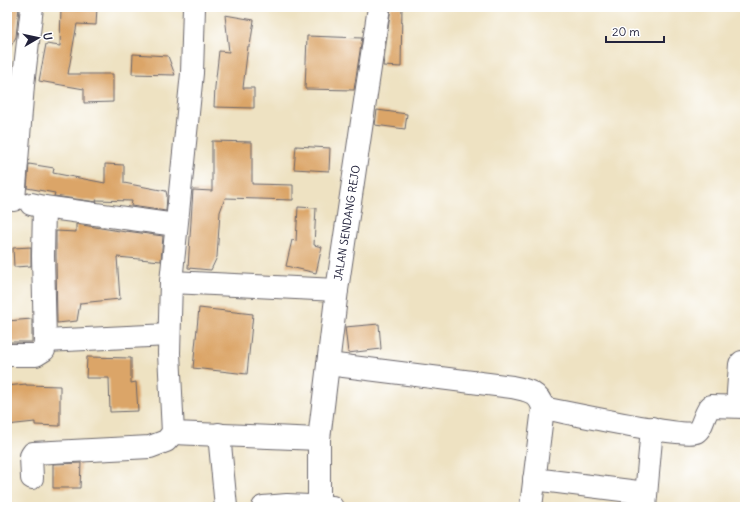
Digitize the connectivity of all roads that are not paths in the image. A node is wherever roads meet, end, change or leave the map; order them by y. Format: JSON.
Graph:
{"nodes":[{"id":1,"x":32,"y":7,"type":"edge"},
{"id":2,"x":194,"y":7,"type":"edge"},
{"id":3,"x":379,"y":7,"type":"edge"},
{"id":4,"x":10,"y":199,"type":"edge"},
{"id":5,"x":44,"y":207,"type":"junction"},
{"id":6,"x":176,"y":225,"type":"junction"},
{"id":7,"x":171,"y":282,"type":"junction"},
{"id":8,"x":337,"y":290,"type":"junction"},
{"id":9,"x":169,"y":336,"type":"junction"},
{"id":10,"x":46,"y":341,"type":"junction"},
{"id":11,"x":7,"y":355,"type":"edge"},
{"id":12,"x":745,"y":362,"type":"edge"},
{"id":13,"x":328,"y":364,"type":"junction"},
{"id":14,"x":741,"y":406,"type":"edge"},
{"id":15,"x":543,"y":408,"type":"junction"},
{"id":16,"x":652,"y":428,"type":"junction"},
{"id":17,"x":173,"y":433,"type":"junction"},
{"id":18,"x":219,"y":434,"type":"junction"},
{"id":19,"x":319,"y":439,"type":"junction"},
{"id":20,"x":32,"y":478,"type":"dead end"},
{"id":21,"x":534,"y":479,"type":"junction"},
{"id":22,"x":646,"y":500,"type":"edge"},
{"id":23,"x":326,"y":506,"type":"edge"},
{"id":24,"x":226,"y":507,"type":"edge"},
{"id":25,"x":263,"y":507,"type":"edge"},
{"id":26,"x":531,"y":507,"type":"edge"}],
"edges":[{"from":1,"to":4,"type":"street"},
{"from":2,"to":6,"type":"street"},
{"from":3,"to":8,"type":"street","name":"JALAN SENDANG REJO"},
{"from":4,"to":5,"type":"street"},
{"from":5,"to":6,"type":"street"},
{"from":5,"to":10,"type":"street"},
{"from":6,"to":7,"type":"street"},
{"from":7,"to":8,"type":"street"},
{"from":7,"to":9,"type":"street"},
{"from":8,"to":13,"type":"street","name":"JALAN SENDANG REJO"},
{"from":9,"to":10,"type":"street"},
{"from":9,"to":17,"type":"street"},
{"from":10,"to":11,"type":"street"},
{"from":12,"to":14,"type":"street"},
{"from":13,"to":15,"type":"street"},
{"from":13,"to":19,"type":"street","name":"JALAN SENDANG REJO"},
{"from":14,"to":16,"type":"street"},
{"from":15,"to":16,"type":"street"},
{"from":15,"to":21,"type":"street"},
{"from":16,"to":22,"type":"street"},
{"from":17,"to":18,"type":"street"},
{"from":17,"to":20,"type":"street"},
{"from":18,"to":19,"type":"street"},
{"from":18,"to":24,"type":"street"},
{"from":19,"to":23,"type":"street","name":"JALAN SENDANG REJO"},
{"from":21,"to":22,"type":"street"},
{"from":21,"to":26,"type":"street"},
{"from":23,"to":25,"type":"street"}]}
